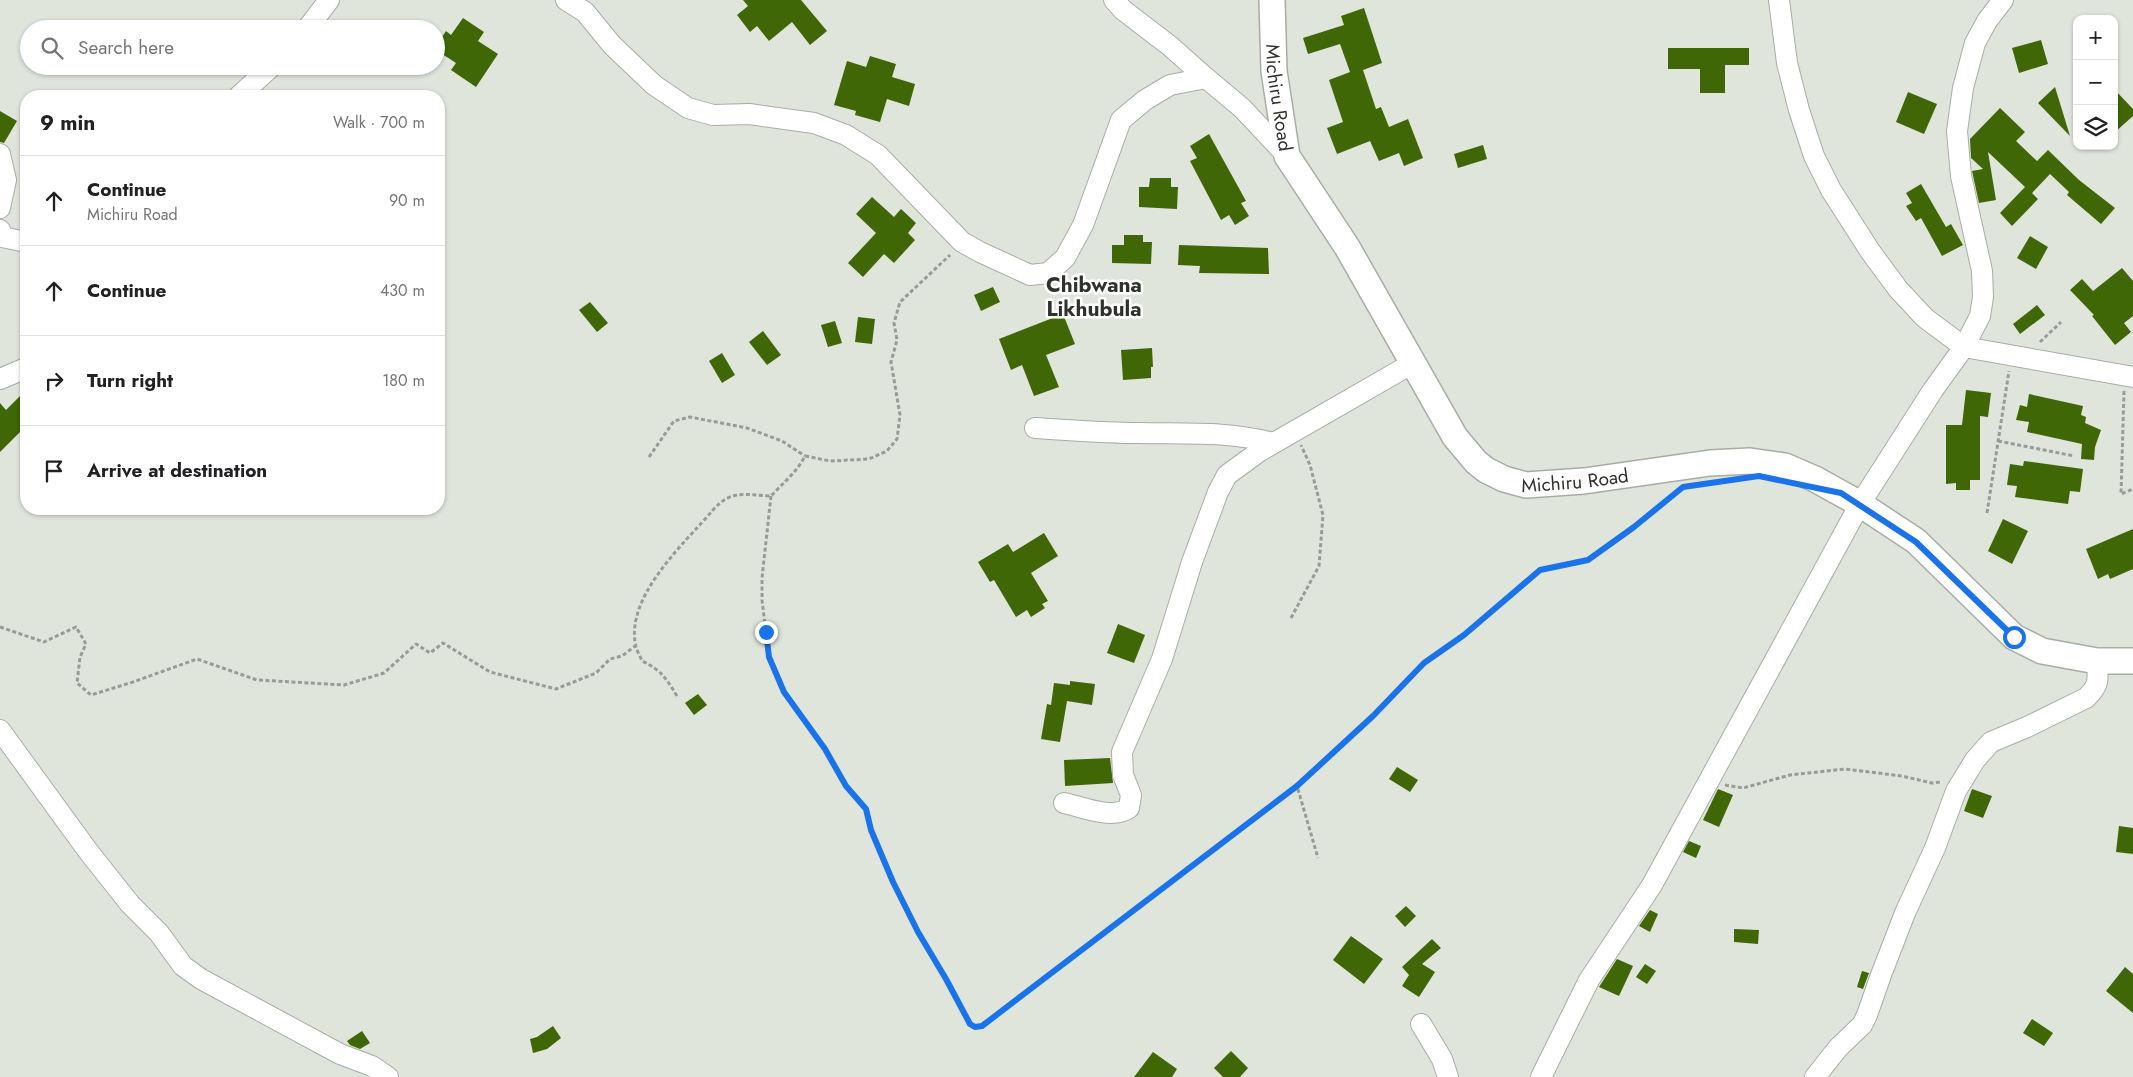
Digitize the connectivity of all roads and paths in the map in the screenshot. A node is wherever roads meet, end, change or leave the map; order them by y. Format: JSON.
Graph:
{"nodes":[{"id":1,"x":329,"y":0,"type":"edge"},
{"id":2,"x":566,"y":0,"type":"edge"},
{"id":3,"x":1114,"y":0,"type":"edge"},
{"id":4,"x":1272,"y":0,"type":"edge"},
{"id":5,"x":1779,"y":0,"type":"edge"},
{"id":6,"x":2003,"y":0,"type":"edge"},
{"id":7,"x":314,"y":20,"type":"edge"},
{"id":8,"x":262,"y":75,"type":"edge"},
{"id":9,"x":1206,"y":78,"type":"junction"},
{"id":10,"x":246,"y":90,"type":"edge"},
{"id":11,"x":0,"y":154,"type":"edge"},
{"id":12,"x":1287,"y":156,"type":"junction"},
{"id":13,"x":0,"y":208,"type":"edge"},
{"id":14,"x":0,"y":230,"type":"edge"},
{"id":15,"x":20,"y":241,"type":"edge"},
{"id":16,"x":962,"y":242,"type":"junction"},
{"id":17,"x":2062,"y":322,"type":"dead end"},
{"id":18,"x":1964,"y":347,"type":"junction"},
{"id":19,"x":2017,"y":357,"type":"junction"},
{"id":20,"x":1413,"y":363,"type":"junction"},
{"id":21,"x":20,"y":371,"type":"edge"},
{"id":22,"x":2129,"y":376,"type":"edge"},
{"id":23,"x":0,"y":379,"type":"edge"},
{"id":24,"x":1035,"y":428,"type":"dead end"},
{"id":25,"x":1294,"y":431,"type":"junction"},
{"id":26,"x":1998,"y":441,"type":"junction"},
{"id":27,"x":1273,"y":443,"type":"junction"},
{"id":28,"x":805,"y":456,"type":"junction"},
{"id":29,"x":2074,"y":456,"type":"dead end"},
{"id":30,"x":649,"y":457,"type":"dead end"},
{"id":31,"x":1683,"y":487,"type":"dead end"},
{"id":32,"x":2133,"y":489,"type":"edge"},
{"id":33,"x":771,"y":496,"type":"junction"},
{"id":34,"x":1860,"y":504,"type":"junction"},
{"id":35,"x":1987,"y":513,"type":"dead end"},
{"id":36,"x":1291,"y":618,"type":"dead end"},
{"id":37,"x":0,"y":627,"type":"edge"},
{"id":38,"x":635,"y":646,"type":"junction"},
{"id":39,"x":2133,"y":661,"type":"edge"},
{"id":40,"x":2097,"y":662,"type":"junction"},
{"id":41,"x":677,"y":696,"type":"dead end"},
{"id":42,"x":0,"y":730,"type":"edge"},
{"id":43,"x":1707,"y":782,"type":"junction"},
{"id":44,"x":1960,"y":784,"type":"junction"},
{"id":45,"x":1297,"y":786,"type":"junction"},
{"id":46,"x":1064,"y":803,"type":"dead end"},
{"id":47,"x":1318,"y":858,"type":"dead end"},
{"id":48,"x":1421,"y":1024,"type":"dead end"},
{"id":49,"x":388,"y":1077,"type":"edge"},
{"id":50,"x":1448,"y":1077,"type":"edge"},
{"id":51,"x":1542,"y":1077,"type":"edge"},
{"id":52,"x":1815,"y":1077,"type":"edge"}],
"edges":[{"from":1,"to":7,"type":"street"},
{"from":2,"to":16,"type":"street"},
{"from":3,"to":9,"type":"street"},
{"from":4,"to":12,"type":"street","name":"Michiru Road"},
{"from":5,"to":18,"type":"street"},
{"from":6,"to":18,"type":"street"},
{"from":8,"to":10,"type":"street"},
{"from":9,"to":12,"type":"street"},
{"from":9,"to":16,"type":"street"},
{"from":11,"to":13,"type":"street"},
{"from":12,"to":20,"type":"street","name":"Michiru Road"},
{"from":14,"to":15,"type":"street"},
{"from":16,"to":28,"type":"path"},
{"from":17,"to":19,"type":"path"},
{"from":18,"to":19,"type":"street"},
{"from":18,"to":34,"type":"street"},
{"from":19,"to":22,"type":"street"},
{"from":19,"to":26,"type":"path"},
{"from":20,"to":25,"type":"street"},
{"from":20,"to":34,"type":"street","name":"Michiru Road"},
{"from":21,"to":23,"type":"street"},
{"from":22,"to":32,"type":"path"},
{"from":24,"to":27,"type":"street"},
{"from":25,"to":27,"type":"street"},
{"from":25,"to":36,"type":"path"},
{"from":26,"to":29,"type":"path"},
{"from":26,"to":35,"type":"path"},
{"from":27,"to":46,"type":"street"},
{"from":28,"to":30,"type":"path"},
{"from":28,"to":33,"type":"path"},
{"from":31,"to":45,"type":"path"},
{"from":33,"to":38,"type":"path"},
{"from":33,"to":45,"type":"path"},
{"from":34,"to":40,"type":"street","name":"Michiru Road"},
{"from":34,"to":43,"type":"street"},
{"from":37,"to":38,"type":"path"},
{"from":38,"to":41,"type":"path"},
{"from":39,"to":40,"type":"street","name":"Michiru Road"},
{"from":40,"to":44,"type":"street"},
{"from":42,"to":49,"type":"street"},
{"from":43,"to":44,"type":"path"},
{"from":43,"to":51,"type":"street"},
{"from":44,"to":52,"type":"street"},
{"from":45,"to":47,"type":"path"},
{"from":48,"to":50,"type":"street"}]}
